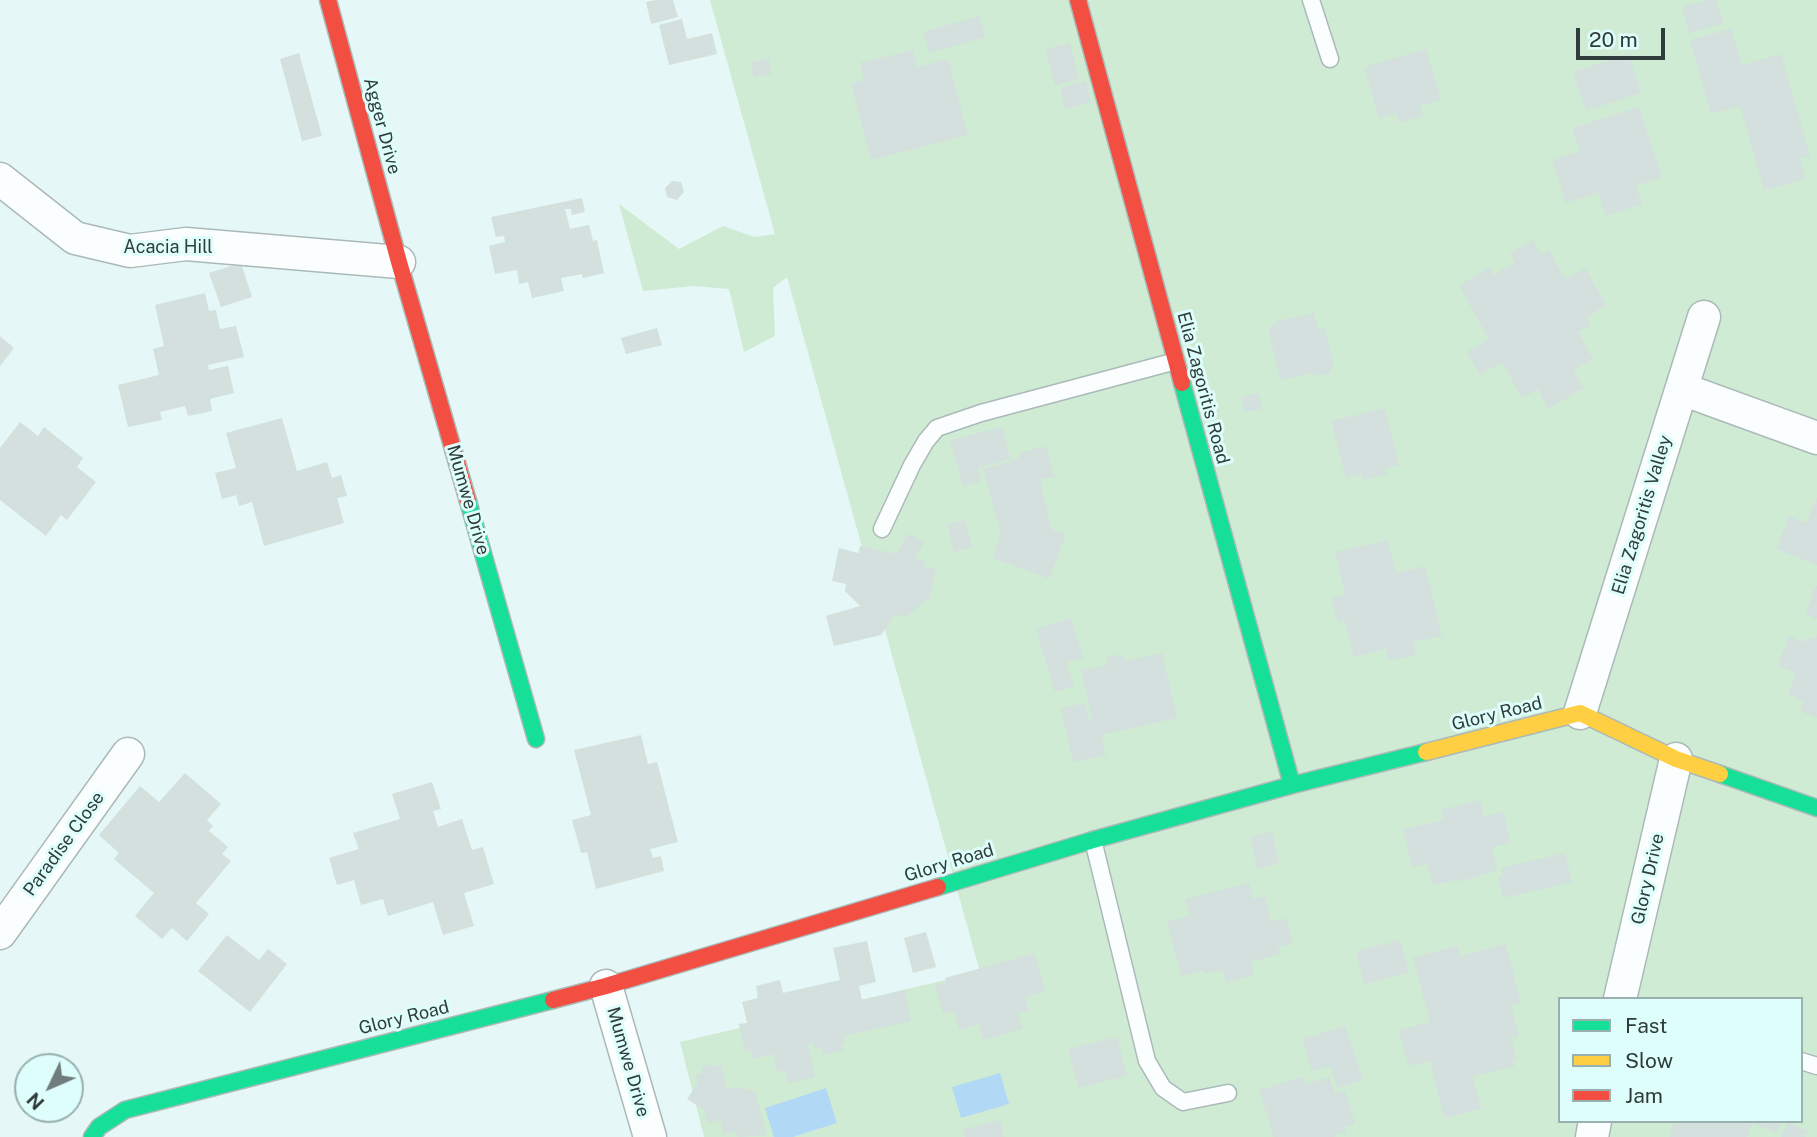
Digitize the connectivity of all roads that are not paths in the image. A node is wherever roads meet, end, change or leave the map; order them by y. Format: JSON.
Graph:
{"nodes":[{"id":1,"x":328,"y":0,"type":"edge"},
{"id":2,"x":1078,"y":0,"type":"edge"},
{"id":3,"x":1311,"y":0,"type":"edge"},
{"id":4,"x":1329,"y":59,"type":"dead end"},
{"id":5,"x":0,"y":180,"type":"edge"},
{"id":6,"x":400,"y":261,"type":"junction"},
{"id":7,"x":1704,"y":317,"type":"dead end"},
{"id":8,"x":1176,"y":361,"type":"junction"},
{"id":9,"x":1682,"y":389,"type":"junction"},
{"id":10,"x":1817,"y":438,"type":"edge"},
{"id":11,"x":883,"y":529,"type":"dead end"},
{"id":12,"x":1580,"y":713,"type":"junction"},
{"id":13,"x":537,"y":739,"type":"dead end"},
{"id":14,"x":128,"y":754,"type":"dead end"},
{"id":15,"x":1676,"y":759,"type":"junction"},
{"id":16,"x":1292,"y":785,"type":"junction"},
{"id":17,"x":1817,"y":808,"type":"edge"},
{"id":18,"x":1093,"y":840,"type":"junction"},
{"id":19,"x":0,"y":933,"type":"edge"},
{"id":20,"x":606,"y":986,"type":"junction"},
{"id":21,"x":1620,"y":997,"type":"edge"},
{"id":22,"x":1228,"y":1093,"type":"dead end"},
{"id":23,"x":92,"y":1137,"type":"edge"},
{"id":24,"x":650,"y":1137,"type":"edge"}],
"edges":[{"from":1,"to":6,"type":"street","name":"Agger Drive"},
{"from":2,"to":8,"type":"street","name":"Elia Zagoritis Road"},
{"from":3,"to":4,"type":"lane"},
{"from":5,"to":6,"type":"street","name":"Acacia Hill"},
{"from":6,"to":13,"type":"street","name":"Mumwe Drive"},
{"from":7,"to":9,"type":"street","name":"Elia Zagoritis Valley"},
{"from":8,"to":11,"type":"lane"},
{"from":8,"to":16,"type":"street","name":"Elia Zagoritis Road"},
{"from":9,"to":10,"type":"street"},
{"from":9,"to":12,"type":"street","name":"Elia Zagoritis Valley"},
{"from":12,"to":15,"type":"street"},
{"from":12,"to":16,"type":"street","name":"Glory Road"},
{"from":14,"to":19,"type":"street","name":"Paradise Close"},
{"from":15,"to":17,"type":"street"},
{"from":15,"to":21,"type":"street","name":"Glory Drive"},
{"from":16,"to":18,"type":"street","name":"Glory Road"},
{"from":18,"to":20,"type":"street","name":"Glory Road"},
{"from":18,"to":22,"type":"lane"},
{"from":20,"to":23,"type":"street","name":"Glory Road"},
{"from":20,"to":24,"type":"street","name":"Mumwe Drive"}]}
